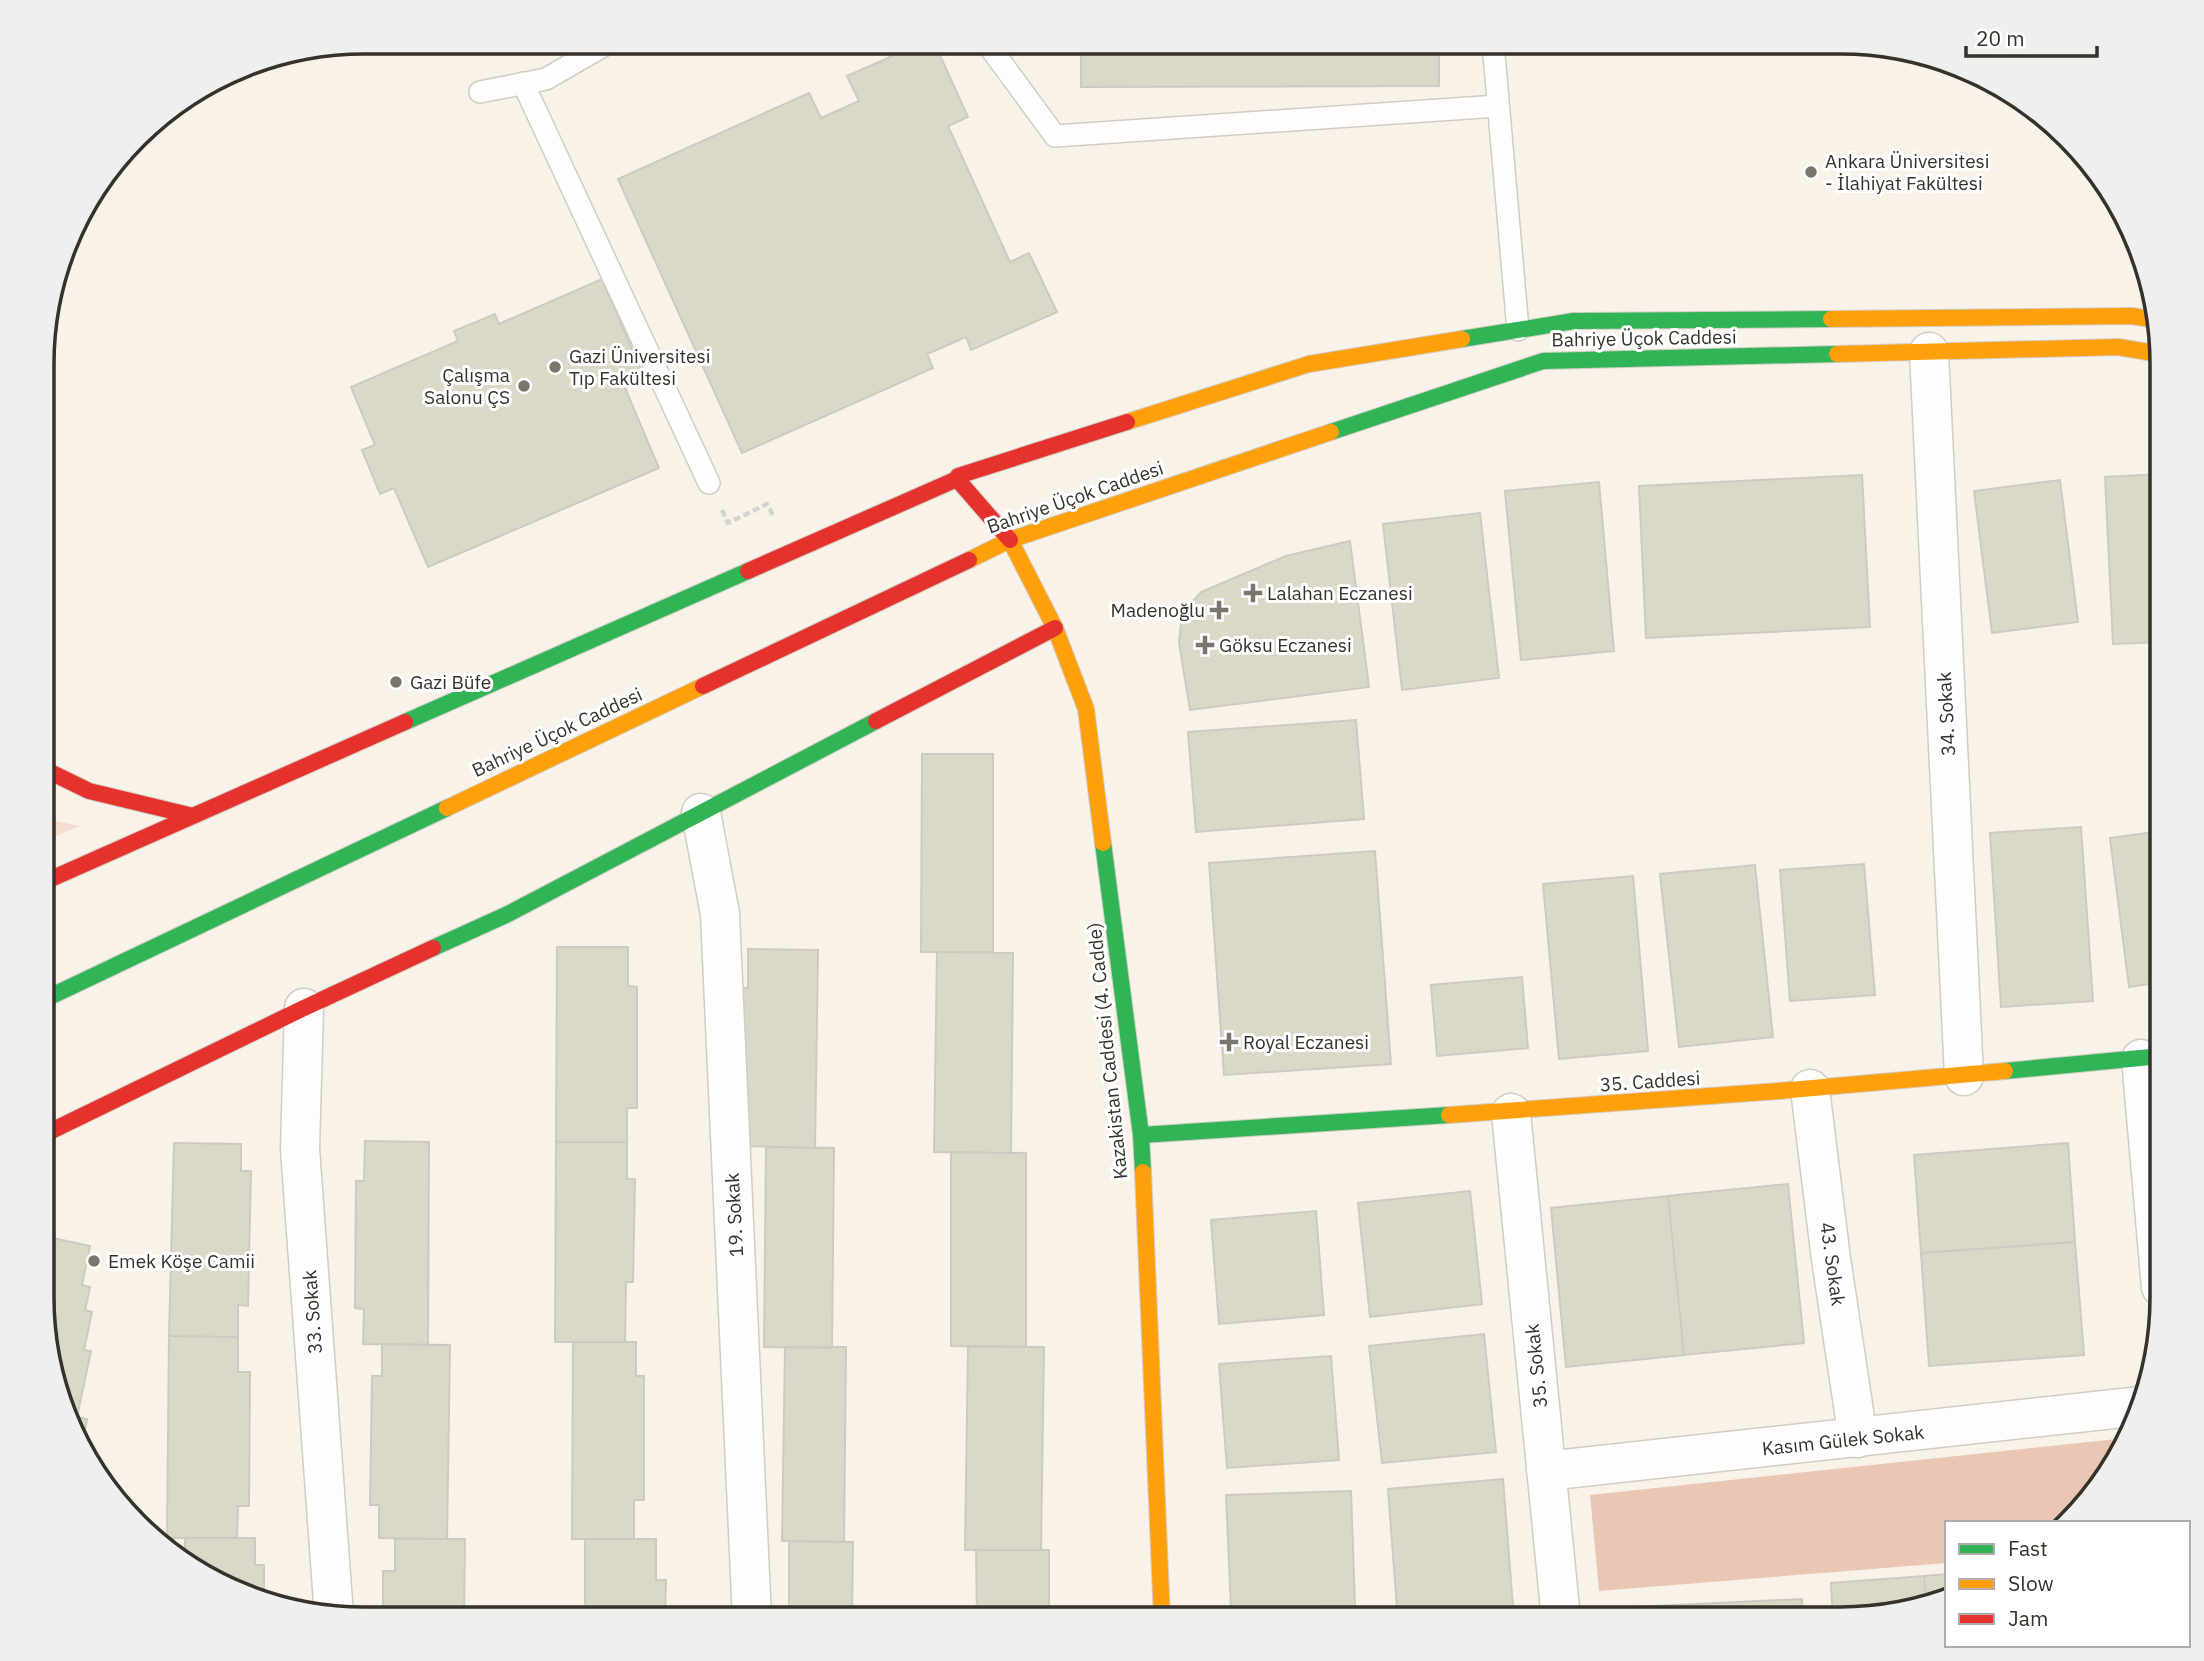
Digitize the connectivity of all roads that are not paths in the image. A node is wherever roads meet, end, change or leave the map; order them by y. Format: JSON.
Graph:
{"nodes":[{"id":1,"x":589,"y":54,"type":"edge"},
{"id":2,"x":995,"y":54,"type":"edge"},
{"id":3,"x":1494,"y":54,"type":"edge"},
{"id":4,"x":523,"y":83,"type":"junction"},
{"id":5,"x":480,"y":92,"type":"dead end"},
{"id":6,"x":1498,"y":106,"type":"junction"},
{"id":7,"x":2146,"y":318,"type":"edge"},
{"id":8,"x":1518,"y":330,"type":"junction"},
{"id":9,"x":1929,"y":352,"type":"junction"},
{"id":10,"x":2149,"y":352,"type":"edge"},
{"id":11,"x":957,"y":479,"type":"junction"},
{"id":12,"x":709,"y":483,"type":"road end"},
{"id":13,"x":1010,"y":540,"type":"junction"},
{"id":14,"x":1055,"y":628,"type":"junction"},
{"id":15,"x":54,"y":774,"type":"edge"},
{"id":16,"x":701,"y":813,"type":"junction"},
{"id":17,"x":193,"y":816,"type":"junction"},
{"id":18,"x":54,"y":878,"type":"edge"},
{"id":19,"x":54,"y":995,"type":"edge"},
{"id":20,"x":304,"y":1008,"type":"junction"},
{"id":21,"x":2150,"y":1058,"type":"edge"},
{"id":22,"x":1964,"y":1076,"type":"junction"},
{"id":23,"x":1810,"y":1089,"type":"junction"},
{"id":24,"x":1511,"y":1113,"type":"junction"},
{"id":25,"x":54,"y":1130,"type":"edge"},
{"id":26,"x":1141,"y":1135,"type":"junction"},
{"id":27,"x":2129,"y":1407,"type":"edge"},
{"id":28,"x":1858,"y":1438,"type":"junction"},
{"id":29,"x":1546,"y":1471,"type":"junction"},
{"id":30,"x":333,"y":1605,"type":"edge"},
{"id":31,"x":751,"y":1607,"type":"edge"},
{"id":32,"x":1161,"y":1607,"type":"edge"},
{"id":33,"x":1560,"y":1607,"type":"edge"}],
"edges":[{"from":1,"to":4,"type":"lane"},
{"from":2,"to":6,"type":"lane"},
{"from":3,"to":6,"type":"lane"},
{"from":4,"to":5,"type":"lane"},
{"from":4,"to":12,"type":"lane"},
{"from":6,"to":8,"type":"lane"},
{"from":7,"to":8,"type":"main road","name":"Bahriye Üçok Caddesi"},
{"from":8,"to":11,"type":"main road","name":"Bahriye Üçok Caddesi"},
{"from":9,"to":10,"type":"main road","name":"Bahriye Üçok Caddesi"},
{"from":9,"to":13,"type":"main road","name":"Bahriye Üçok Caddesi"},
{"from":9,"to":22,"type":"street","name":"34. Sokak"},
{"from":11,"to":13,"type":"main road","name":"Kazakistan Caddesi (4. Cadde)"},
{"from":11,"to":17,"type":"main road","name":"Bahriye Üçok Caddesi"},
{"from":13,"to":14,"type":"main road","name":"Kazakistan Caddesi (4. Cadde)"},
{"from":13,"to":19,"type":"main road","name":"Bahriye Üçok Caddesi"},
{"from":14,"to":16,"type":"main road"},
{"from":14,"to":26,"type":"main road","name":"Kazakistan Caddesi (4. Cadde)"},
{"from":15,"to":17,"type":"main road"},
{"from":16,"to":20,"type":"main road"},
{"from":16,"to":31,"type":"street","name":"19. Sokak"},
{"from":17,"to":18,"type":"main road","name":"Bahriye Üçok Caddesi"},
{"from":20,"to":25,"type":"main road"},
{"from":20,"to":30,"type":"street","name":"33. Sokak"},
{"from":21,"to":22,"type":"main road","name":"35. Caddesi"},
{"from":22,"to":23,"type":"main road","name":"35. Caddesi"},
{"from":23,"to":24,"type":"main road","name":"35. Caddesi"},
{"from":23,"to":28,"type":"street","name":"43. Sokak"},
{"from":24,"to":26,"type":"main road","name":"35. Caddesi"},
{"from":24,"to":29,"type":"street","name":"35. Sokak"},
{"from":26,"to":32,"type":"main road","name":"Kazakistan Caddesi (4. Cadde)"},
{"from":27,"to":28,"type":"street","name":"Kasım Gülek Sokak"},
{"from":28,"to":29,"type":"street","name":"Kasım Gülek Sokak"},
{"from":29,"to":33,"type":"street","name":"35. Sokak"}]}
